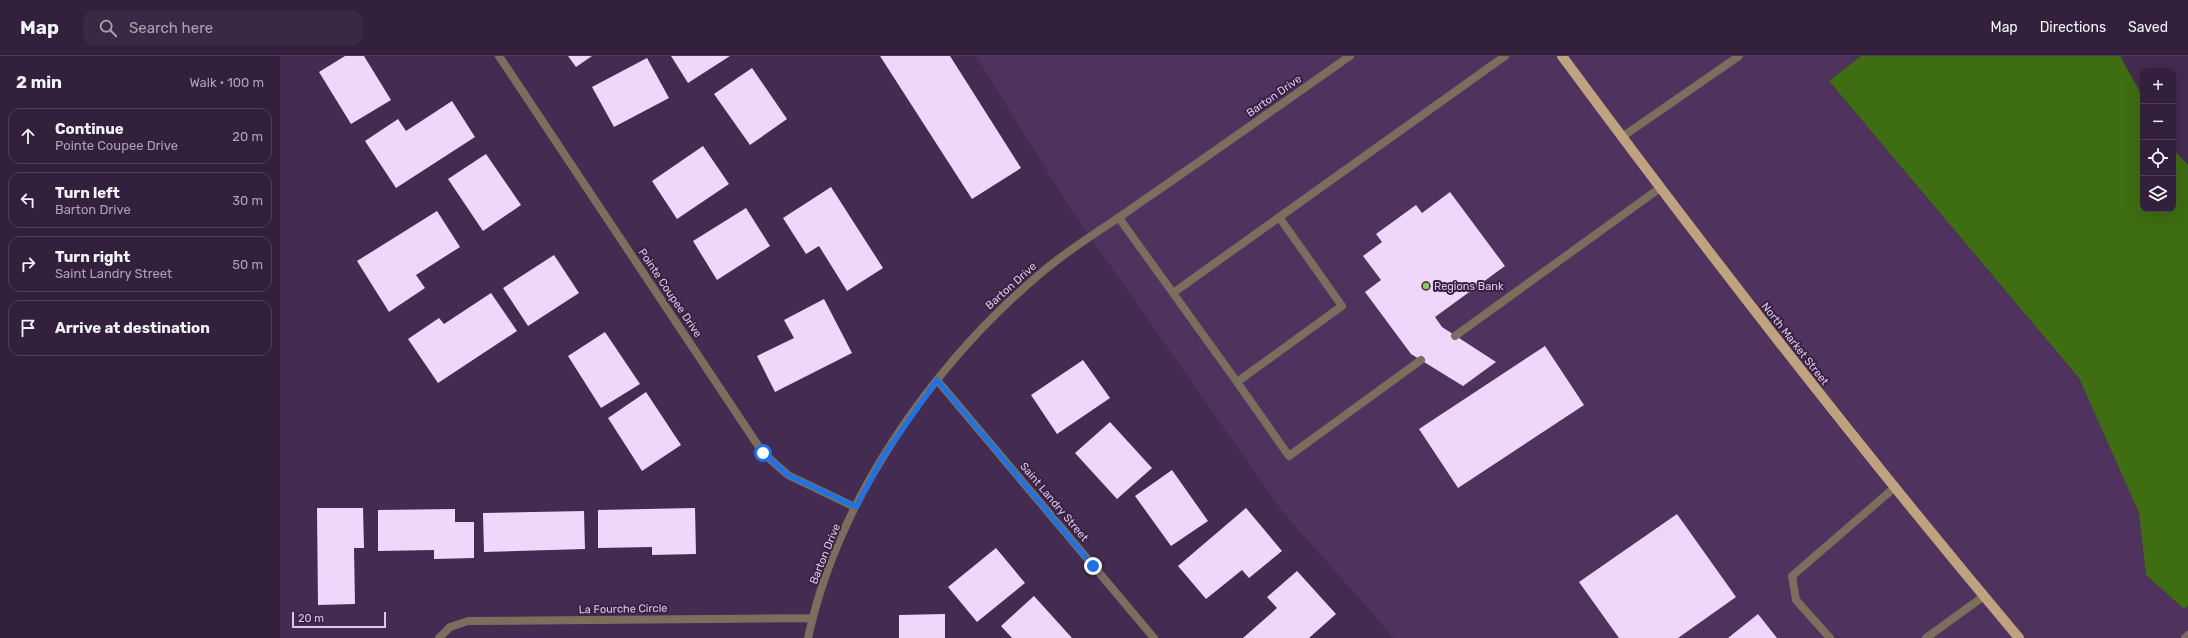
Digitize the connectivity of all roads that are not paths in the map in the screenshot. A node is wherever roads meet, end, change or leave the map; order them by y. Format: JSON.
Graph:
{"nodes":[{"id":1,"x":499,"y":56,"type":"edge"},
{"id":2,"x":1350,"y":56,"type":"edge"},
{"id":3,"x":1505,"y":56,"type":"edge"},
{"id":4,"x":1562,"y":56,"type":"edge"},
{"id":5,"x":1739,"y":56,"type":"edge"},
{"id":6,"x":1622,"y":138,"type":"junction"},
{"id":7,"x":1660,"y":188,"type":"junction"},
{"id":8,"x":1279,"y":217,"type":"junction"},
{"id":9,"x":1119,"y":218,"type":"junction"},
{"id":10,"x":1173,"y":293,"type":"junction"},
{"id":11,"x":1455,"y":336,"type":"dead end"},
{"id":12,"x":1421,"y":360,"type":"dead end"},
{"id":13,"x":937,"y":380,"type":"junction"},
{"id":14,"x":1236,"y":382,"type":"junction"},
{"id":15,"x":1894,"y":488,"type":"junction"},
{"id":16,"x":856,"y":507,"type":"junction"},
{"id":17,"x":1984,"y":596,"type":"junction"},
{"id":18,"x":812,"y":618,"type":"junction"},
{"id":19,"x":2188,"y":635,"type":"edge"},
{"id":20,"x":439,"y":638,"type":"edge"},
{"id":21,"x":808,"y":638,"type":"edge"},
{"id":22,"x":1154,"y":638,"type":"edge"},
{"id":23,"x":1830,"y":638,"type":"edge"},
{"id":24,"x":1926,"y":638,"type":"edge"},
{"id":25,"x":2019,"y":638,"type":"edge"},
{"id":26,"x":2185,"y":638,"type":"edge"}],
"edges":[{"from":1,"to":16,"type":"street","name":"Pointe Coupee Drive"},
{"from":2,"to":9,"type":"street","name":"Barton Drive"},
{"from":3,"to":8,"type":"street"},
{"from":4,"to":6,"type":"main road","name":"North Market Street"},
{"from":5,"to":6,"type":"street"},
{"from":6,"to":7,"type":"main road","name":"North Market Street"},
{"from":7,"to":11,"type":"street"},
{"from":7,"to":15,"type":"main road","name":"North Market Street"},
{"from":8,"to":10,"type":"street"},
{"from":8,"to":14,"type":"street"},
{"from":9,"to":10,"type":"street"},
{"from":9,"to":13,"type":"street","name":"Barton Drive"},
{"from":10,"to":14,"type":"street"},
{"from":12,"to":14,"type":"street"},
{"from":13,"to":16,"type":"street","name":"Barton Drive"},
{"from":13,"to":22,"type":"street","name":"Saint Landry Street"},
{"from":15,"to":17,"type":"main road","name":"North Market Street"},
{"from":15,"to":23,"type":"street"},
{"from":16,"to":18,"type":"street","name":"Barton Drive"},
{"from":17,"to":24,"type":"street"},
{"from":17,"to":25,"type":"main road","name":"North Market Street"},
{"from":18,"to":20,"type":"street","name":"La Fourche Circle"},
{"from":18,"to":21,"type":"street","name":"Barton Drive"},
{"from":19,"to":26,"type":"street"}]}
